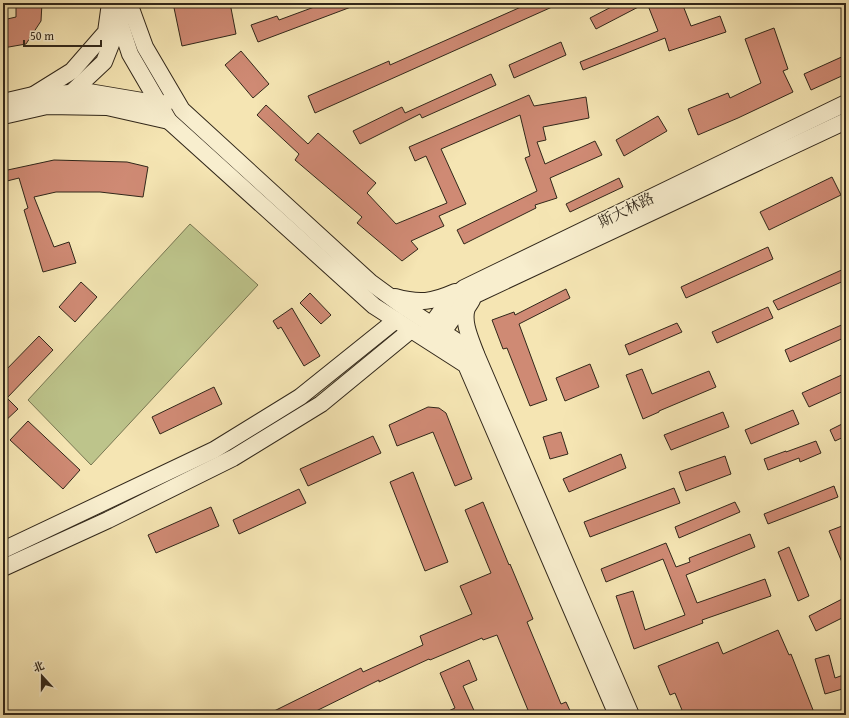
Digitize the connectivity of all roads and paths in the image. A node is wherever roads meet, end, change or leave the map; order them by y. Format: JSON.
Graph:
{"nodes":[{"id":1,"x":111,"y":3,"type":"edge"},
{"id":2,"x":125,"y":3,"type":"edge"},
{"id":3,"x":129,"y":3,"type":"edge"},
{"id":4,"x":120,"y":23,"type":"junction"},
{"id":5,"x":71,"y":93,"type":"junction"},
{"id":6,"x":33,"y":95,"type":"junction"},
{"id":7,"x":3,"y":102,"type":"edge"},
{"id":8,"x":177,"y":102,"type":"junction"},
{"id":9,"x":846,"y":103,"type":"edge"},
{"id":10,"x":160,"y":104,"type":"junction"},
{"id":11,"x":47,"y":106,"type":"junction"},
{"id":12,"x":3,"y":116,"type":"edge"},
{"id":13,"x":169,"y":121,"type":"junction"},
{"id":14,"x":846,"y":121,"type":"edge"},
{"id":15,"x":470,"y":292,"type":"junction"},
{"id":16,"x":385,"y":294,"type":"junction"},
{"id":17,"x":396,"y":320,"type":"junction"},
{"id":18,"x":429,"y":334,"type":"junction"},
{"id":19,"x":471,"y":359,"type":"junction"},
{"id":20,"x":3,"y":550,"type":"edge"},
{"id":21,"x":3,"y":568,"type":"edge"},
{"id":22,"x":617,"y":715,"type":"edge"},
{"id":23,"x":631,"y":715,"type":"edge"}],
"edges":[{"from":1,"to":4,"type":"main road"},
{"from":1,"to":6,"type":"main road"},
{"from":2,"to":4,"type":"main road"},
{"from":3,"to":8,"type":"main road"},
{"from":4,"to":5,"type":"main road"},
{"from":4,"to":10,"type":"main road"},
{"from":5,"to":6,"type":"main road"},
{"from":5,"to":10,"type":"main road"},
{"from":5,"to":11,"type":"main road"},
{"from":6,"to":7,"type":"main road"},
{"from":8,"to":10,"type":"main road"},
{"from":8,"to":16,"type":"main road"},
{"from":9,"to":15,"type":"main road","name":"斯大林路"},
{"from":10,"to":13,"type":"main road"},
{"from":11,"to":12,"type":"main road"},
{"from":11,"to":13,"type":"main road"},
{"from":13,"to":17,"type":"main road"},
{"from":14,"to":15,"type":"main road","name":"斯大林路"},
{"from":15,"to":16,"type":"main road"},
{"from":15,"to":18,"type":"main road","name":"斯大林路"},
{"from":15,"to":19,"type":"main road"},
{"from":16,"to":18,"type":"main road"},
{"from":17,"to":18,"type":"main road"},
{"from":17,"to":20,"type":"main road"},
{"from":18,"to":19,"type":"main road"},
{"from":18,"to":21,"type":"main road","name":"斯大林路"},
{"from":19,"to":22,"type":"main road"},
{"from":19,"to":23,"type":"main road"}]}
